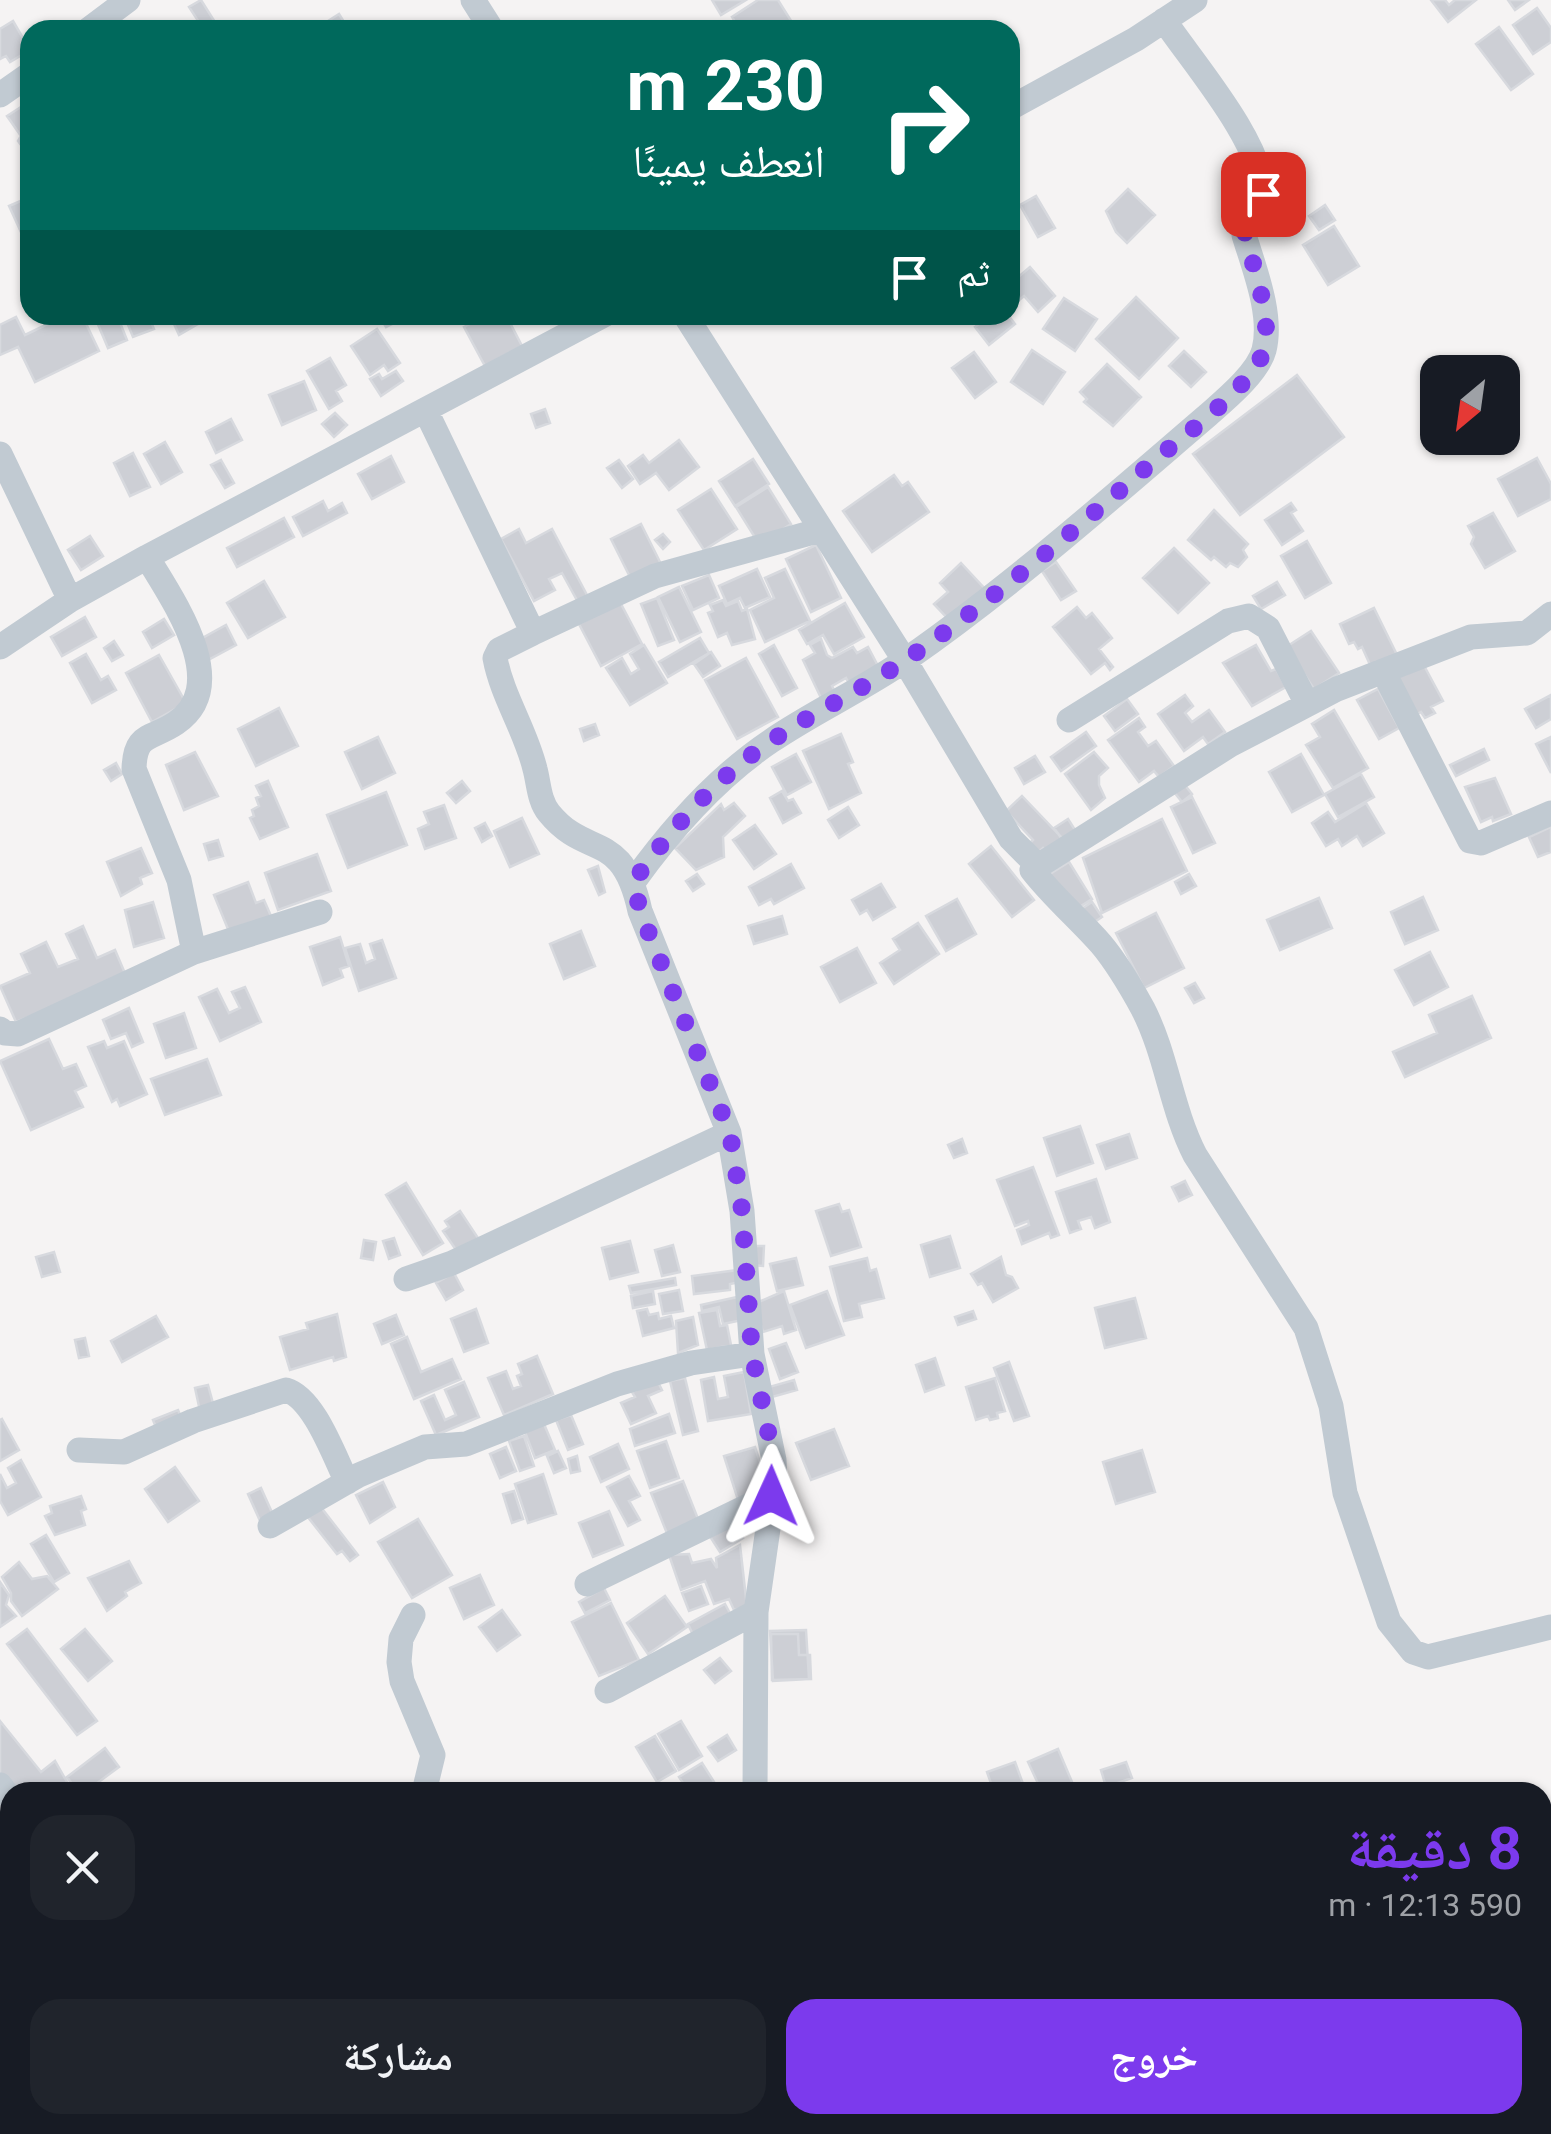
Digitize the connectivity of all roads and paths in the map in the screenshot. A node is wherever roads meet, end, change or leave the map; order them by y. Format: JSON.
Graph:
{"nodes":[{"id":1,"x":128,"y":0,"type":"edge"},
{"id":2,"x":1188,"y":2,"type":"edge"},
{"id":3,"x":101,"y":20,"type":"edge"},
{"id":4,"x":1164,"y":20,"type":"junction"},
{"id":5,"x":1020,"y":103,"type":"edge"},
{"id":6,"x":586,"y":325,"type":"edge"},
{"id":7,"x":691,"y":325,"type":"edge"},
{"id":8,"x":426,"y":412,"type":"junction"},
{"id":9,"x":0,"y":454,"type":"edge"},
{"id":10,"x":822,"y":530,"type":"junction"},
{"id":11,"x":148,"y":557,"type":"junction"},
{"id":12,"x":70,"y":600,"type":"junction"},
{"id":13,"x":1551,"y":614,"type":"edge"},
{"id":14,"x":532,"y":633,"type":"junction"},
{"id":15,"x":0,"y":647,"type":"edge"},
{"id":16,"x":905,"y":661,"type":"junction"},
{"id":17,"x":1383,"y":671,"type":"junction"},
{"id":18,"x":1307,"y":704,"type":"junction"},
{"id":19,"x":1069,"y":720,"type":"dead end"},
{"id":20,"x":1551,"y":814,"type":"edge"},
{"id":21,"x":1032,"y":870,"type":"junction"},
{"id":22,"x":634,"y":881,"type":"junction"},
{"id":23,"x":320,"y":912,"type":"dead end"},
{"id":24,"x":194,"y":952,"type":"junction"},
{"id":25,"x":0,"y":1030,"type":"edge"},
{"id":26,"x":730,"y":1133,"type":"junction"},
{"id":27,"x":406,"y":1279,"type":"dead end"},
{"id":28,"x":752,"y":1354,"type":"junction"},
{"id":29,"x":79,"y":1450,"type":"dead end"},
{"id":30,"x":347,"y":1482,"type":"junction"},
{"id":31,"x":771,"y":1496,"type":"junction"},
{"id":32,"x":270,"y":1526,"type":"dead end"},
{"id":33,"x":587,"y":1584,"type":"dead end"},
{"id":34,"x":756,"y":1612,"type":"junction"},
{"id":35,"x":412,"y":1615,"type":"dead end"},
{"id":36,"x":1551,"y":1627,"type":"edge"},
{"id":37,"x":608,"y":1692,"type":"dead end"},
{"id":38,"x":426,"y":1782,"type":"edge"},
{"id":39,"x":755,"y":1782,"type":"edge"}],
"edges":[{"from":1,"to":3,"type":"street"},
{"from":2,"to":4,"type":"street"},
{"from":4,"to":5,"type":"street"},
{"from":4,"to":16,"type":"street"},
{"from":6,"to":8,"type":"street"},
{"from":7,"to":10,"type":"street"},
{"from":8,"to":11,"type":"street"},
{"from":8,"to":14,"type":"street"},
{"from":9,"to":12,"type":"street"},
{"from":10,"to":14,"type":"street"},
{"from":10,"to":16,"type":"street"},
{"from":11,"to":12,"type":"street"},
{"from":11,"to":24,"type":"street"},
{"from":12,"to":15,"type":"street"},
{"from":13,"to":17,"type":"street"},
{"from":14,"to":22,"type":"street"},
{"from":16,"to":21,"type":"street"},
{"from":16,"to":22,"type":"street"},
{"from":17,"to":18,"type":"street"},
{"from":17,"to":20,"type":"street"},
{"from":18,"to":19,"type":"street"},
{"from":18,"to":21,"type":"street"},
{"from":21,"to":36,"type":"street"},
{"from":22,"to":26,"type":"street"},
{"from":23,"to":24,"type":"street"},
{"from":24,"to":25,"type":"street"},
{"from":26,"to":27,"type":"street"},
{"from":26,"to":28,"type":"street"},
{"from":28,"to":30,"type":"street"},
{"from":28,"to":31,"type":"street"},
{"from":29,"to":30,"type":"street"},
{"from":30,"to":32,"type":"street"},
{"from":31,"to":33,"type":"street"},
{"from":31,"to":34,"type":"street"},
{"from":34,"to":37,"type":"street"},
{"from":34,"to":39,"type":"street"},
{"from":35,"to":38,"type":"street"}]}
